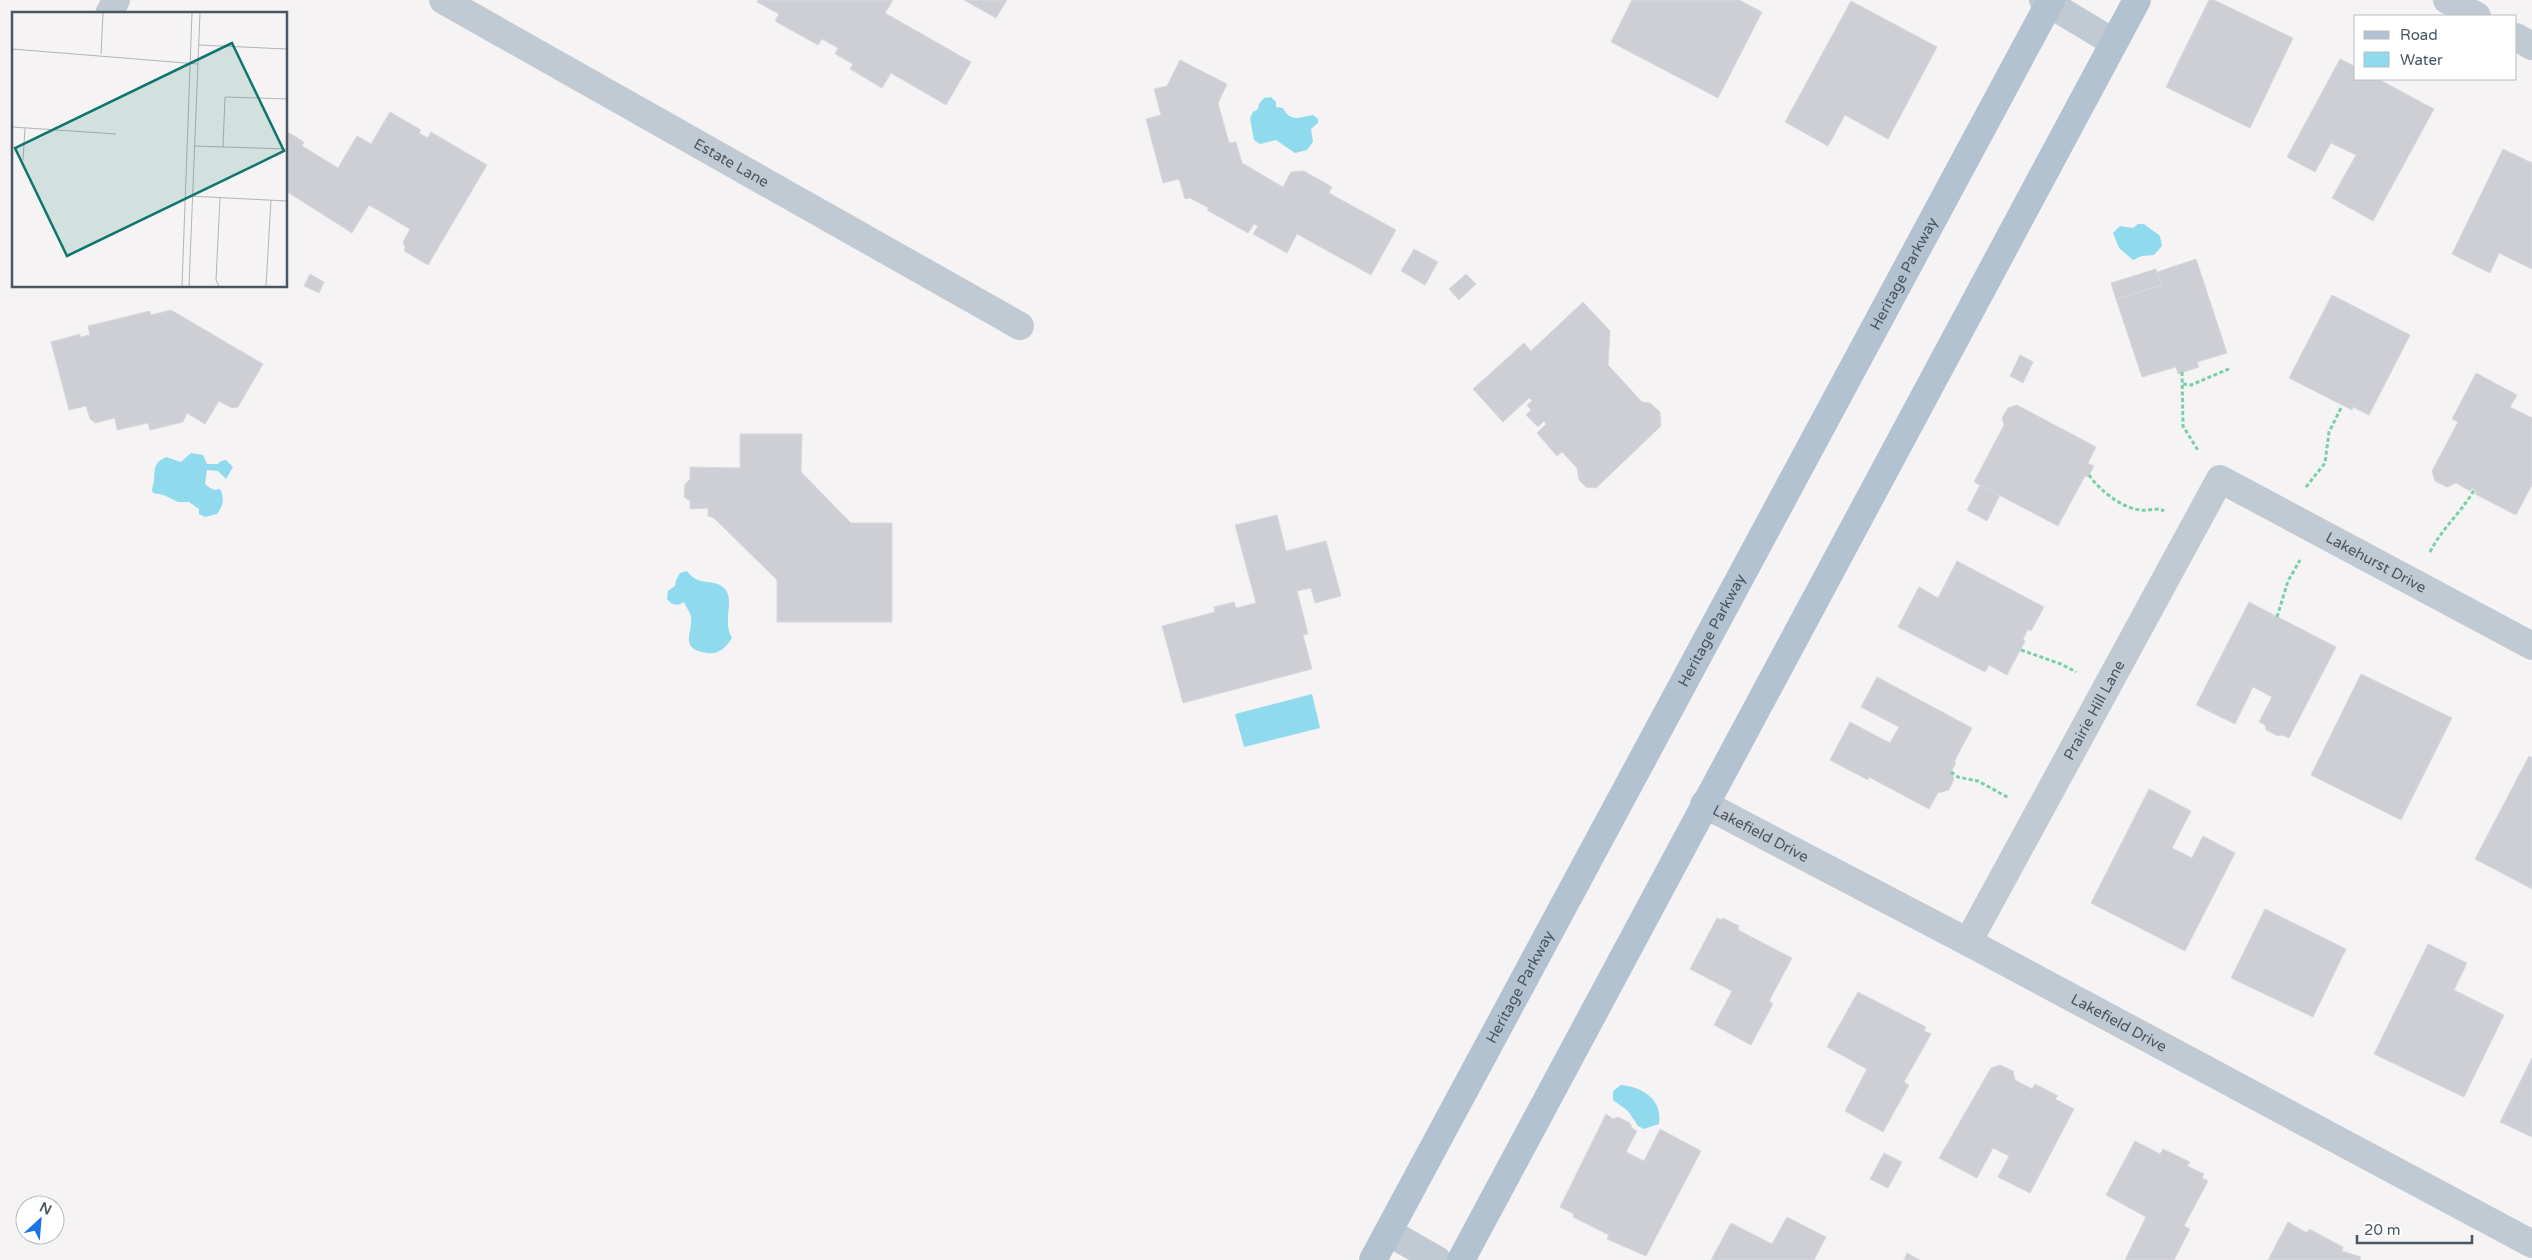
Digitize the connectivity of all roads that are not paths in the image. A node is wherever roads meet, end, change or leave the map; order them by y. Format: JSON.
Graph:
{"nodes":[{"id":1,"x":116,"y":0,"type":"edge"},
{"id":2,"x":443,"y":0,"type":"edge"},
{"id":3,"x":2138,"y":0,"type":"edge"},
{"id":4,"x":2447,"y":0,"type":"edge"},
{"id":5,"x":2048,"y":1,"type":"edge"},
{"id":6,"x":110,"y":12,"type":"edge"},
{"id":7,"x":2475,"y":15,"type":"edge"},
{"id":8,"x":2517,"y":38,"type":"edge"},
{"id":9,"x":2113,"y":42,"type":"junction"},
{"id":10,"x":2532,"y":46,"type":"edge"},
{"id":11,"x":1020,"y":326,"type":"dead end"},
{"id":12,"x":2220,"y":479,"type":"joint"},
{"id":13,"x":2532,"y":646,"type":"edge"},
{"id":14,"x":1704,"y":804,"type":"junction"},
{"id":15,"x":1968,"y":942,"type":"junction"},
{"id":16,"x":1388,"y":1232,"type":"junction"},
{"id":17,"x":2532,"y":1244,"type":"edge"},
{"id":18,"x":1373,"y":1260,"type":"edge"},
{"id":19,"x":1437,"y":1260,"type":"edge"},
{"id":20,"x":1461,"y":1260,"type":"edge"}],
"edges":[{"from":1,"to":6,"type":"street"},
{"from":2,"to":11,"type":"street","name":"Estate Lane"},
{"from":3,"to":9,"type":"main road"},
{"from":4,"to":7,"type":"street"},
{"from":5,"to":9,"type":"street"},
{"from":5,"to":16,"type":"main road","name":"Heritage Parkway"},
{"from":8,"to":10,"type":"street"},
{"from":9,"to":14,"type":"main road"},
{"from":12,"to":13,"type":"street","name":"Lakehurst Drive"},
{"from":12,"to":15,"type":"street","name":"Prairie Hill Lane"},
{"from":14,"to":15,"type":"street","name":"Lakefield Drive"},
{"from":14,"to":20,"type":"main road"},
{"from":15,"to":17,"type":"street","name":"Lakefield Drive"},
{"from":16,"to":18,"type":"main road","name":"Heritage Parkway"},
{"from":16,"to":19,"type":"street"}]}
